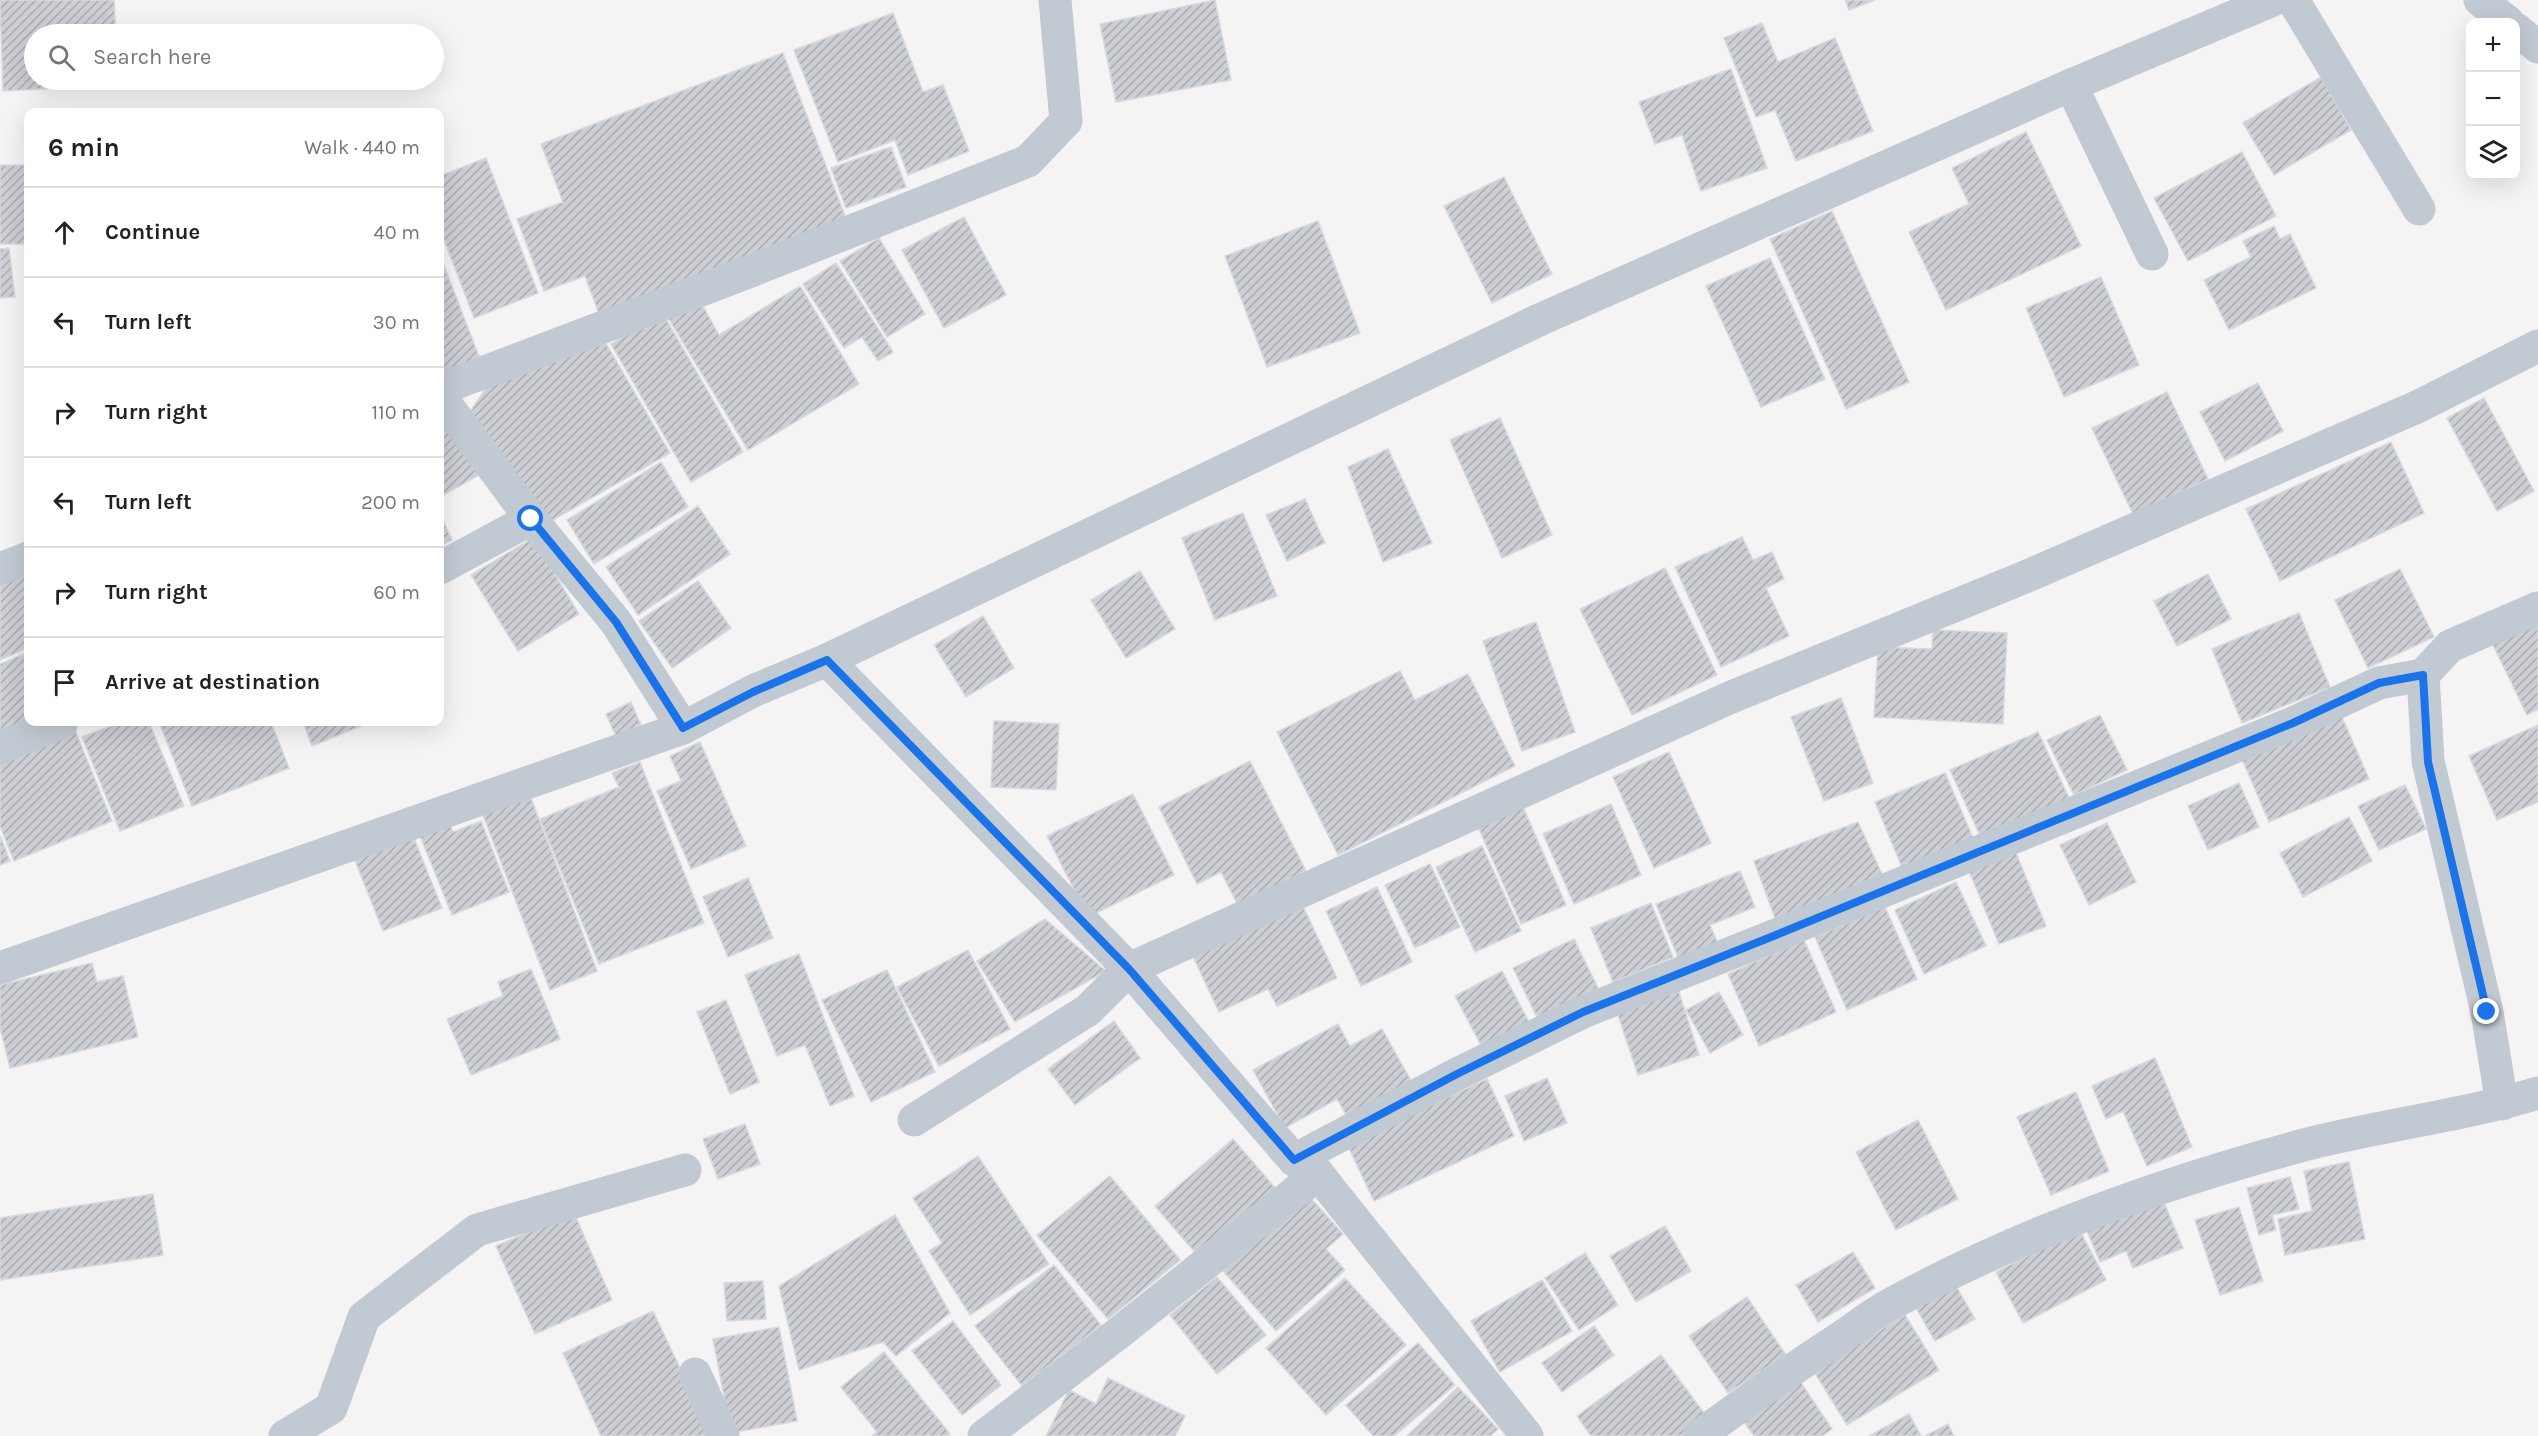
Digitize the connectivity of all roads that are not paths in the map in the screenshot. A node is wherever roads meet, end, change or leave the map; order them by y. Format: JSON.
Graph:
{"nodes":[{"id":1,"x":1055,"y":0,"type":"edge"},
{"id":2,"x":2273,"y":0,"type":"edge"},
{"id":3,"x":2294,"y":0,"type":"edge"},
{"id":4,"x":2480,"y":0,"type":"edge"},
{"id":5,"x":2503,"y":18,"type":"edge"},
{"id":6,"x":2520,"y":32,"type":"edge"},
{"id":7,"x":2538,"y":47,"type":"edge"},
{"id":8,"x":2071,"y":85,"type":"junction"},
{"id":9,"x":2419,"y":209,"type":"dead end"},
{"id":10,"x":2151,"y":254,"type":"dead end"},
{"id":11,"x":2538,"y":346,"type":"edge"},
{"id":12,"x":444,"y":387,"type":"edge"},
{"id":13,"x":444,"y":401,"type":"edge"},
{"id":14,"x":531,"y":519,"type":"junction"},
{"id":15,"x":24,"y":560,"type":"edge"},
{"id":16,"x":444,"y":566,"type":"edge"},
{"id":17,"x":0,"y":569,"type":"edge"},
{"id":18,"x":2538,"y":608,"type":"edge"},
{"id":19,"x":827,"y":660,"type":"junction"},
{"id":20,"x":2423,"y":675,"type":"junction"},
{"id":21,"x":52,"y":726,"type":"edge"},
{"id":22,"x":683,"y":728,"type":"junction"},
{"id":23,"x":0,"y":748,"type":"edge"},
{"id":24,"x":0,"y":968,"type":"edge"},
{"id":25,"x":1129,"y":969,"type":"junction"},
{"id":26,"x":2538,"y":1093,"type":"edge"},
{"id":27,"x":2502,"y":1104,"type":"junction"},
{"id":28,"x":915,"y":1120,"type":"dead end"},
{"id":29,"x":1306,"y":1167,"type":"junction"},
{"id":30,"x":685,"y":1170,"type":"dead end"},
{"id":31,"x":695,"y":1374,"type":"dead end"},
{"id":32,"x":285,"y":1436,"type":"edge"},
{"id":33,"x":723,"y":1436,"type":"edge"},
{"id":34,"x":984,"y":1436,"type":"edge"},
{"id":35,"x":1527,"y":1436,"type":"edge"},
{"id":36,"x":1699,"y":1436,"type":"edge"}],
"edges":[{"from":1,"to":12,"type":"street"},
{"from":2,"to":8,"type":"street"},
{"from":3,"to":9,"type":"street"},
{"from":4,"to":5,"type":"street"},
{"from":6,"to":7,"type":"street"},
{"from":8,"to":10,"type":"street"},
{"from":8,"to":19,"type":"street"},
{"from":11,"to":25,"type":"street"},
{"from":13,"to":14,"type":"street"},
{"from":14,"to":16,"type":"street"},
{"from":14,"to":22,"type":"street"},
{"from":15,"to":17,"type":"street"},
{"from":18,"to":20,"type":"street"},
{"from":19,"to":22,"type":"street"},
{"from":19,"to":25,"type":"street"},
{"from":20,"to":27,"type":"street"},
{"from":20,"to":29,"type":"street"},
{"from":21,"to":23,"type":"street"},
{"from":22,"to":24,"type":"street"},
{"from":25,"to":28,"type":"street"},
{"from":25,"to":29,"type":"street"},
{"from":26,"to":27,"type":"street"},
{"from":27,"to":36,"type":"street"},
{"from":29,"to":34,"type":"street"},
{"from":29,"to":35,"type":"street"},
{"from":30,"to":32,"type":"street"},
{"from":31,"to":33,"type":"street"}]}
